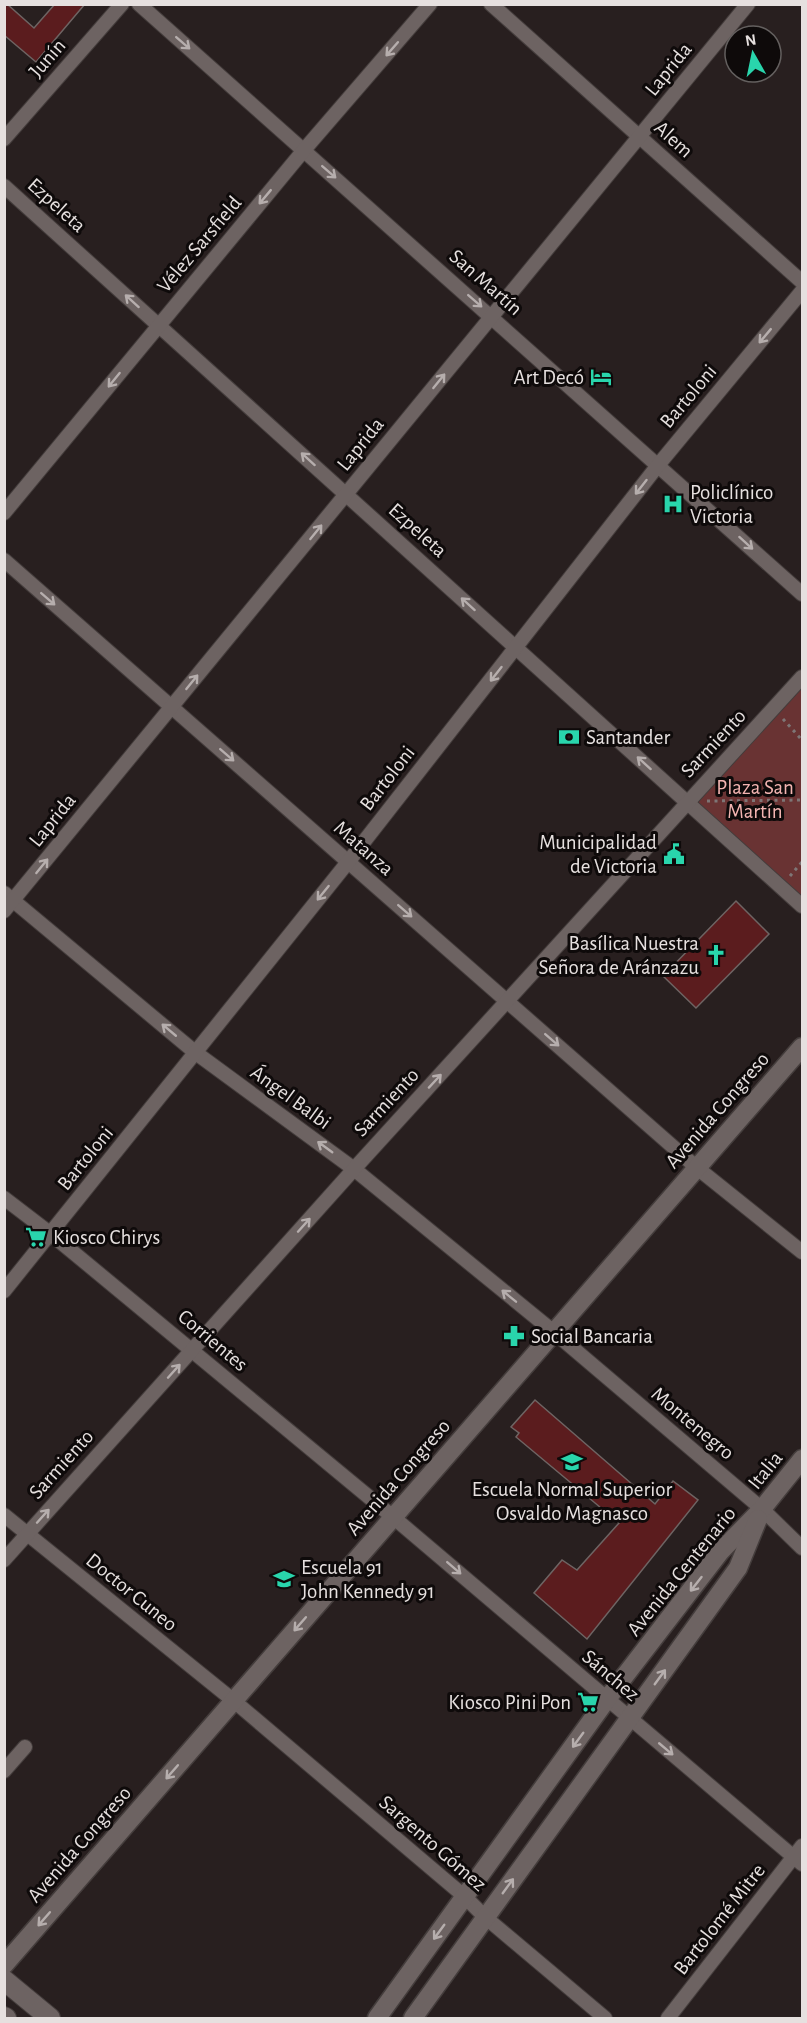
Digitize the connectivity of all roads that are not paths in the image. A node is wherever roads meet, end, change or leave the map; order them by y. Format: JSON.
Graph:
{"nodes":[{"id":1,"x":122,"y":4,"type":"edge"},
{"id":2,"x":139,"y":4,"type":"edge"},
{"id":3,"x":430,"y":4,"type":"edge"},
{"id":4,"x":491,"y":4,"type":"edge"},
{"id":5,"x":748,"y":4,"type":"edge"},
{"id":6,"x":639,"y":136,"type":"junction"},
{"id":7,"x":4,"y":139,"type":"edge"},
{"id":8,"x":304,"y":150,"type":"junction"},
{"id":9,"x":4,"y":186,"type":"edge"},
{"id":10,"x":802,"y":282,"type":"edge"},
{"id":11,"x":802,"y":291,"type":"edge"},
{"id":12,"x":492,"y":316,"type":"junction"},
{"id":13,"x":159,"y":325,"type":"junction"},
{"id":14,"x":659,"y":464,"type":"junction"},
{"id":15,"x":346,"y":494,"type":"junction"},
{"id":16,"x":4,"y":513,"type":"edge"},
{"id":17,"x":4,"y":560,"type":"edge"},
{"id":18,"x":802,"y":594,"type":"edge"},
{"id":19,"x":517,"y":648,"type":"junction"},
{"id":20,"x":802,"y":676,"type":"edge"},
{"id":21,"x":172,"y":707,"type":"junction"},
{"id":22,"x":688,"y":802,"type":"junction"},
{"id":23,"x":348,"y":862,"type":"junction"},
{"id":24,"x":7,"y":902,"type":"edge"},
{"id":25,"x":802,"y":906,"type":"edge"},
{"id":26,"x":508,"y":1001,"type":"junction"},
{"id":27,"x":802,"y":1047,"type":"edge"},
{"id":28,"x":196,"y":1053,"type":"junction"},
{"id":29,"x":696,"y":1167,"type":"junction"},
{"id":30,"x":354,"y":1169,"type":"junction"},
{"id":31,"x":4,"y":1198,"type":"edge"},
{"id":32,"x":51,"y":1234,"type":"junction"},
{"id":33,"x":802,"y":1252,"type":"edge"},
{"id":34,"x":4,"y":1291,"type":"edge"},
{"id":35,"x":555,"y":1333,"type":"junction"},
{"id":36,"x":192,"y":1351,"type":"junction"},
{"id":37,"x":802,"y":1459,"type":"edge"},
{"id":38,"x":762,"y":1509,"type":"junction"},
{"id":39,"x":4,"y":1515,"type":"edge"},
{"id":40,"x":393,"y":1517,"type":"junction"},
{"id":41,"x":26,"y":1534,"type":"junction"},
{"id":42,"x":802,"y":1548,"type":"edge"},
{"id":43,"x":4,"y":1560,"type":"edge"},
{"id":44,"x":607,"y":1699,"type":"junction"},
{"id":45,"x":234,"y":1701,"type":"junction"},
{"id":46,"x":629,"y":1718,"type":"junction"},
{"id":47,"x":25,"y":1747,"type":"dead end"},
{"id":48,"x":4,"y":1771,"type":"edge"},
{"id":49,"x":800,"y":1856,"type":"edge"},
{"id":50,"x":464,"y":1896,"type":"junction"},
{"id":51,"x":485,"y":1917,"type":"junction"},
{"id":52,"x":4,"y":1965,"type":"edge"},
{"id":53,"x":4,"y":1980,"type":"edge"},
{"id":54,"x":50,"y":2019,"type":"edge"},
{"id":55,"x":377,"y":2019,"type":"edge"},
{"id":56,"x":413,"y":2019,"type":"edge"},
{"id":57,"x":605,"y":2019,"type":"edge"},
{"id":58,"x":668,"y":2019,"type":"edge"}],
"edges":[{"from":1,"to":7,"type":"street","name":"Junín"},
{"from":2,"to":8,"type":"street","name":"San Martín","one_way":true},
{"from":3,"to":8,"type":"street","name":"Vélez Sarsfield","one_way":true},
{"from":4,"to":6,"type":"street","name":"Alem"},
{"from":5,"to":6,"type":"street","name":"Laprida"},
{"from":6,"to":10,"type":"street","name":"Alem"},
{"from":6,"to":12,"type":"street","name":"Laprida"},
{"from":8,"to":12,"type":"street","name":"San Martín","one_way":true},
{"from":8,"to":13,"type":"street","name":"Vélez Sarsfield","one_way":true},
{"from":13,"to":9,"type":"street","name":"Ezpeleta","one_way":true},
{"from":11,"to":14,"type":"street","name":"Bartoloni","one_way":true},
{"from":12,"to":14,"type":"street","name":"San Martín"},
{"from":15,"to":12,"type":"street","name":"Laprida","one_way":true},
{"from":15,"to":13,"type":"street","name":"Ezpeleta","one_way":true},
{"from":13,"to":16,"type":"street","name":"Vélez Sarsfield","one_way":true},
{"from":14,"to":18,"type":"street","name":"San Martín","one_way":true},
{"from":14,"to":19,"type":"street","name":"Bartoloni","one_way":true},
{"from":19,"to":15,"type":"street","name":"Ezpeleta","one_way":true},
{"from":21,"to":15,"type":"street","name":"Laprida","one_way":true},
{"from":17,"to":21,"type":"street","name":"Matanza","one_way":true},
{"from":22,"to":19,"type":"street","name":"Ezpeleta","one_way":true},
{"from":19,"to":23,"type":"street","name":"Bartoloni","one_way":true},
{"from":20,"to":22,"type":"street","name":"Sarmiento"},
{"from":21,"to":23,"type":"street","name":"Matanza","one_way":true},
{"from":24,"to":21,"type":"street","name":"Laprida","one_way":true},
{"from":22,"to":25,"type":"street","name":"Ezpeleta"},
{"from":22,"to":26,"type":"street","name":"Sarmiento"},
{"from":23,"to":26,"type":"street","name":"Matanza","one_way":true},
{"from":23,"to":28,"type":"street","name":"Bartoloni","one_way":true},
{"from":28,"to":24,"type":"street","name":"Ángel Balbi","one_way":true},
{"from":26,"to":29,"type":"street","name":"Matanza","one_way":true},
{"from":30,"to":26,"type":"street","name":"Sarmiento","one_way":true},
{"from":27,"to":29,"type":"street","name":"Avenida Congreso"},
{"from":30,"to":28,"type":"street","name":"Ángel Balbi","one_way":true},
{"from":28,"to":32,"type":"street","name":"Bartoloni"},
{"from":29,"to":33,"type":"street","name":"Matanza"},
{"from":29,"to":35,"type":"street","name":"Avenida Congreso"},
{"from":35,"to":30,"type":"street","name":"Ángel Balbi","one_way":true},
{"from":36,"to":30,"type":"street","name":"Sarmiento","one_way":true},
{"from":31,"to":32,"type":"street","name":"Corrientes"},
{"from":32,"to":34,"type":"street","name":"Bartoloni"},
{"from":32,"to":36,"type":"street","name":"Corrientes"},
{"from":35,"to":38,"type":"street","name":"Montenegro"},
{"from":35,"to":40,"type":"street","name":"Avenida Congreso"},
{"from":36,"to":40,"type":"street","name":"Corrientes"},
{"from":41,"to":36,"type":"street","name":"Sarmiento","one_way":true},
{"from":37,"to":38,"type":"street","name":"Italia"},
{"from":38,"to":42,"type":"street","name":"Montenegro"},
{"from":38,"to":44,"type":"street","name":"Avenida Centenario","one_way":true},
{"from":46,"to":38,"type":"street","name":"Avenida Centenario","one_way":true},
{"from":39,"to":41,"type":"street","name":"Doctor Cuneo"},
{"from":40,"to":44,"type":"street","name":"Sánchez","one_way":true},
{"from":40,"to":45,"type":"street","name":"Avenida Congreso","one_way":true},
{"from":41,"to":43,"type":"street","name":"Sarmiento"},
{"from":41,"to":45,"type":"street","name":"Doctor Cuneo"},
{"from":44,"to":46,"type":"street","name":"Sánchez"},
{"from":44,"to":50,"type":"street","name":"Avenida Centenario","one_way":true},
{"from":45,"to":50,"type":"street","name":"Sargento Gómez"},
{"from":45,"to":52,"type":"street","name":"Avenida Congreso","one_way":true},
{"from":46,"to":49,"type":"street","name":"Sánchez","one_way":true},
{"from":51,"to":46,"type":"street","name":"Avenida Centenario","one_way":true},
{"from":47,"to":48,"type":"street"},
{"from":49,"to":58,"type":"street","name":"Bartolomé Mitre"},
{"from":50,"to":51,"type":"street","name":"Sargento Gómez"},
{"from":50,"to":55,"type":"street","name":"Avenida Centenario","one_way":true},
{"from":51,"to":56,"type":"street","name":"Avenida Centenario"},
{"from":51,"to":57,"type":"street","name":"Sargento Gómez"},
{"from":53,"to":54,"type":"main road"}]}
